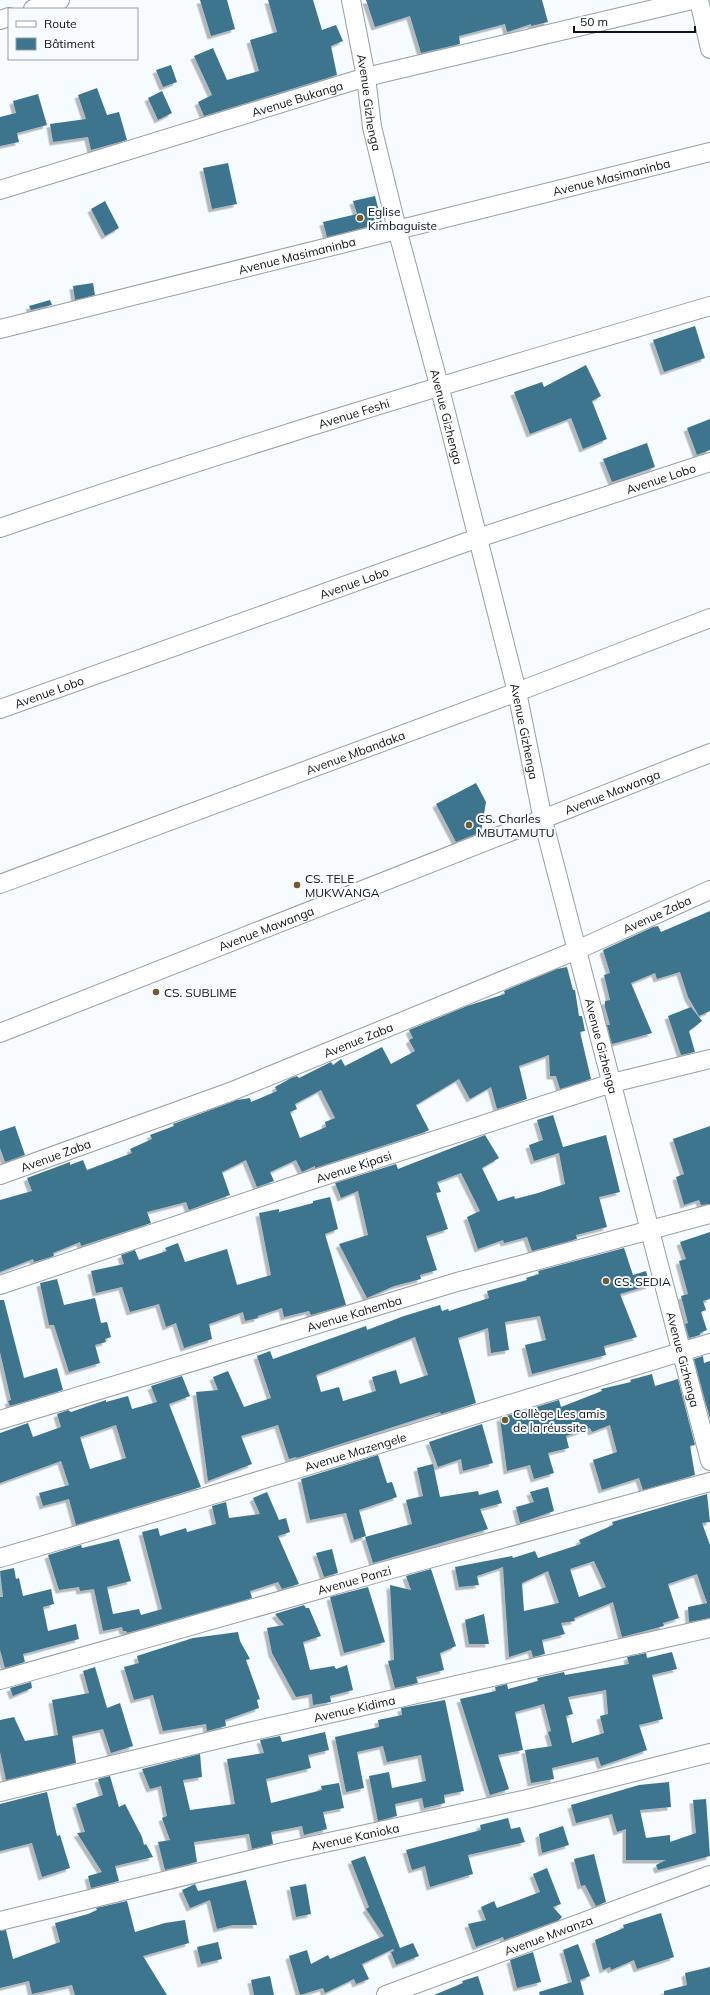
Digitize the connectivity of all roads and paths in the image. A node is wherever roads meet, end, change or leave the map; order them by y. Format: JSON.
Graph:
{"nodes":[{"id":1,"x":60,"y":0,"type":"edge"},
{"id":2,"x":351,"y":0,"type":"edge"},
{"id":3,"x":692,"y":0,"type":"edge"},
{"id":4,"x":699,"y":0,"type":"edge"},
{"id":5,"x":36,"y":8,"type":"edge"},
{"id":6,"x":710,"y":49,"type":"edge"},
{"id":7,"x":366,"y":77,"type":"junction"},
{"id":8,"x":710,"y":152,"type":"edge"},
{"id":9,"x":0,"y":190,"type":"edge"},
{"id":10,"x":396,"y":229,"type":"junction"},
{"id":11,"x":710,"y":306,"type":"edge"},
{"id":12,"x":0,"y":329,"type":"edge"},
{"id":13,"x":439,"y":385,"type":"junction"},
{"id":14,"x":710,"y":462,"type":"edge"},
{"id":15,"x":0,"y":528,"type":"edge"},
{"id":16,"x":478,"y":538,"type":"junction"},
{"id":17,"x":710,"y":618,"type":"edge"},
{"id":18,"x":517,"y":692,"type":"junction"},
{"id":19,"x":0,"y":709,"type":"edge"},
{"id":20,"x":710,"y":753,"type":"edge"},
{"id":21,"x":543,"y":820,"type":"junction"},
{"id":22,"x":0,"y":884,"type":"edge"},
{"id":23,"x":710,"y":890,"type":"edge"},
{"id":24,"x":577,"y":950,"type":"junction"},
{"id":25,"x":0,"y":1033,"type":"edge"},
{"id":26,"x":710,"y":1059,"type":"edge"},
{"id":27,"x":612,"y":1084,"type":"junction"},
{"id":28,"x":0,"y":1175,"type":"edge"},
{"id":29,"x":710,"y":1214,"type":"edge"},
{"id":30,"x":651,"y":1231,"type":"junction"},
{"id":31,"x":0,"y":1285,"type":"edge"},
{"id":32,"x":710,"y":1342,"type":"edge"},
{"id":33,"x":682,"y":1350,"type":"junction"},
{"id":34,"x":0,"y":1420,"type":"edge"},
{"id":35,"x":710,"y":1461,"type":"edge"},
{"id":36,"x":710,"y":1482,"type":"edge"},
{"id":37,"x":0,"y":1558,"type":"edge"},
{"id":38,"x":710,"y":1628,"type":"edge"},
{"id":39,"x":0,"y":1680,"type":"edge"},
{"id":40,"x":710,"y":1753,"type":"edge"},
{"id":41,"x":0,"y":1792,"type":"edge"},
{"id":42,"x":710,"y":1875,"type":"edge"},
{"id":43,"x":0,"y":1921,"type":"edge"},
{"id":44,"x":386,"y":1995,"type":"edge"}],
"edges":[{"from":1,"to":5,"type":"street"},
{"from":2,"to":7,"type":"street","name":"Avenue Gizhenga"},
{"from":3,"to":7,"type":"street","name":"Avenue Bukanga"},
{"from":4,"to":6,"type":"street"},
{"from":7,"to":9,"type":"street","name":"Avenue Bukanga"},
{"from":7,"to":10,"type":"street","name":"Avenue Gizhenga"},
{"from":8,"to":10,"type":"street","name":"Avenue Masimaninba"},
{"from":10,"to":12,"type":"street","name":"Avenue Masimaninba"},
{"from":10,"to":13,"type":"street","name":"Avenue Gizhenga"},
{"from":11,"to":13,"type":"street","name":"Avenue Feshi"},
{"from":13,"to":15,"type":"street","name":"Avenue Feshi"},
{"from":13,"to":16,"type":"street","name":"Avenue Gizhenga"},
{"from":14,"to":16,"type":"street","name":"Avenue Lobo"},
{"from":16,"to":18,"type":"street","name":"Avenue Gizhenga"},
{"from":16,"to":19,"type":"street","name":"Avenue Lobo"},
{"from":17,"to":18,"type":"street","name":"Avenue Mbandaka"},
{"from":18,"to":21,"type":"street","name":"Avenue Gizhenga"},
{"from":18,"to":22,"type":"street","name":"Avenue Mbandaka"},
{"from":20,"to":21,"type":"street","name":"Avenue Mawanga"},
{"from":21,"to":24,"type":"street","name":"Avenue Gizhenga"},
{"from":21,"to":25,"type":"street","name":"Avenue Mawanga"},
{"from":23,"to":24,"type":"street","name":"Avenue Zaba"},
{"from":24,"to":27,"type":"street","name":"Avenue Gizhenga"},
{"from":24,"to":28,"type":"street","name":"Avenue Zaba"},
{"from":26,"to":27,"type":"street","name":"Avenue Kipasi"},
{"from":27,"to":30,"type":"street","name":"Avenue Gizhenga"},
{"from":27,"to":31,"type":"street","name":"Avenue Kipasi"},
{"from":29,"to":30,"type":"street","name":"Avenue Kahemba"},
{"from":30,"to":33,"type":"street","name":"Avenue Gizhenga"},
{"from":30,"to":34,"type":"street","name":"Avenue Kahemba"},
{"from":32,"to":33,"type":"street","name":"Avenue Mazengele"},
{"from":33,"to":35,"type":"street","name":"Avenue Gizhenga"},
{"from":33,"to":37,"type":"street","name":"Avenue Mazengele"},
{"from":36,"to":39,"type":"street","name":"Avenue Panzi"},
{"from":38,"to":41,"type":"street","name":"Avenue Kidima"},
{"from":40,"to":43,"type":"street","name":"Avenue Kanioka"},
{"from":42,"to":44,"type":"street","name":"Avenue Mwanza"}]}
